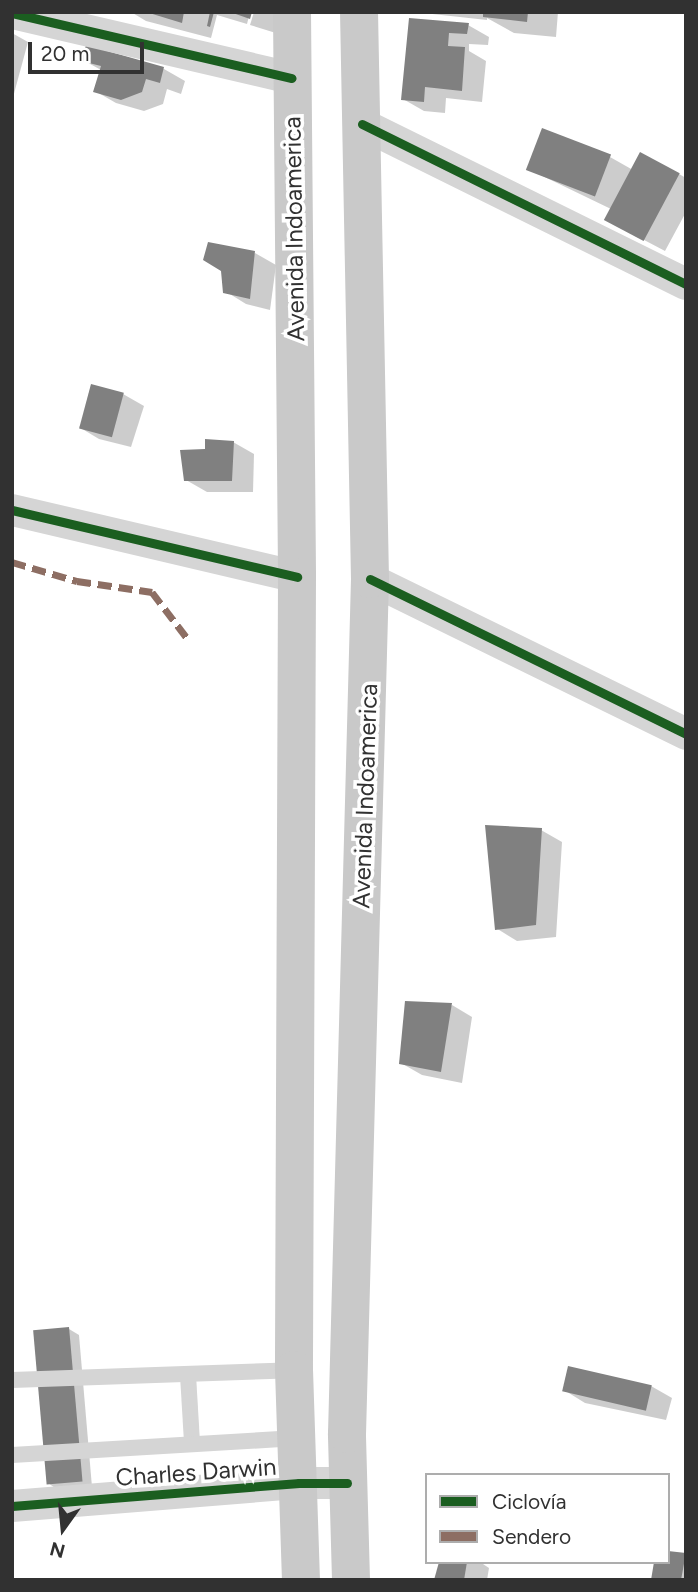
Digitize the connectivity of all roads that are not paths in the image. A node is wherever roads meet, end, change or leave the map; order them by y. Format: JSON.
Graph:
{"nodes":[{"id":1,"x":292,"y":12,"type":"edge"},
{"id":2,"x":359,"y":12,"type":"edge"},
{"id":3,"x":12,"y":13,"type":"edge"},
{"id":4,"x":292,"y":78,"type":"junction"},
{"id":5,"x":362,"y":124,"type":"junction"},
{"id":6,"x":686,"y":285,"type":"edge"},
{"id":7,"x":12,"y":510,"type":"edge"},
{"id":8,"x":297,"y":577,"type":"junction"},
{"id":9,"x":370,"y":579,"type":"junction"},
{"id":10,"x":686,"y":734,"type":"edge"},
{"id":11,"x":295,"y":1370,"type":"junction"},
{"id":12,"x":188,"y":1375,"type":"junction"},
{"id":13,"x":12,"y":1380,"type":"edge"},
{"id":14,"x":347,"y":1434,"type":"junction"},
{"id":15,"x":298,"y":1438,"type":"junction"},
{"id":16,"x":192,"y":1442,"type":"junction"},
{"id":17,"x":12,"y":1455,"type":"edge"},
{"id":18,"x":299,"y":1483,"type":"junction"},
{"id":19,"x":347,"y":1483,"type":"junction"},
{"id":20,"x":12,"y":1506,"type":"edge"},
{"id":21,"x":301,"y":1580,"type":"edge"},
{"id":22,"x":351,"y":1580,"type":"edge"}],
"edges":[{"from":1,"to":4,"type":"main road","name":"Avenida Indoamerica"},
{"from":2,"to":5,"type":"main road","name":"Avenida Indoamerica"},
{"from":3,"to":4,"type":"street"},
{"from":4,"to":8,"type":"main road","name":"Avenida Indoamerica"},
{"from":5,"to":6,"type":"street"},
{"from":5,"to":9,"type":"main road","name":"Avenida Indoamerica"},
{"from":7,"to":8,"type":"street"},
{"from":8,"to":11,"type":"main road","name":"Avenida Indoamerica"},
{"from":9,"to":10,"type":"street"},
{"from":9,"to":14,"type":"main road","name":"Avenida Indoamerica"},
{"from":11,"to":12,"type":"lane"},
{"from":11,"to":15,"type":"main road","name":"Avenida Indoamerica"},
{"from":12,"to":13,"type":"lane"},
{"from":12,"to":16,"type":"lane"},
{"from":14,"to":15,"type":"main road"},
{"from":14,"to":19,"type":"main road","name":"Avenida Indoamerica"},
{"from":15,"to":16,"type":"lane"},
{"from":15,"to":18,"type":"main road","name":"Avenida Indoamerica"},
{"from":16,"to":17,"type":"lane"},
{"from":18,"to":19,"type":"street","name":"Charles Darwin"},
{"from":18,"to":20,"type":"street","name":"Charles Darwin"},
{"from":18,"to":21,"type":"main road","name":"Avenida Indoamerica"},
{"from":19,"to":22,"type":"main road","name":"Avenida Indoamerica"}]}
